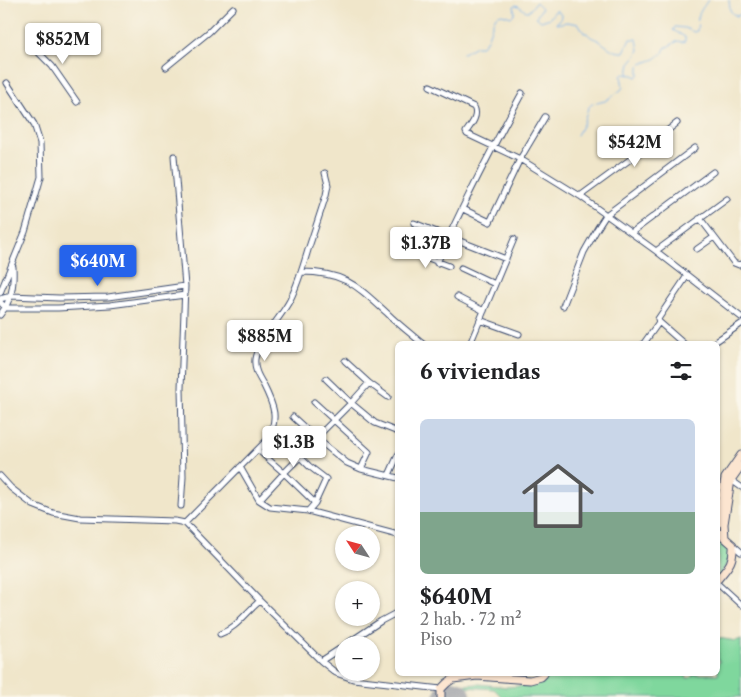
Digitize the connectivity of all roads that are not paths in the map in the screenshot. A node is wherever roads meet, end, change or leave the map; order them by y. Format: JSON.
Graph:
{"nodes":[{"id":1,"x":233,"y":8,"type":"dead end"},
{"id":2,"x":30,"y":44,"type":"dead end"},
{"id":3,"x":166,"y":68,"type":"dead end"},
{"id":4,"x":7,"y":83,"type":"dead end"},
{"id":5,"x":430,"y":86,"type":"dead end"},
{"id":6,"x":522,"y":93,"type":"dead end"},
{"id":7,"x":77,"y":102,"type":"dead end"},
{"id":8,"x":545,"y":117,"type":"dead end"},
{"id":9,"x":677,"y":123,"type":"dead end"},
{"id":10,"x":646,"y":130,"type":"dead end"},
{"id":11,"x":654,"y":141,"type":"junction"},
{"id":12,"x":493,"y":146,"type":"junction"},
{"id":13,"x":695,"y":148,"type":"dead end"},
{"id":14,"x":174,"y":156,"type":"dead end"},
{"id":15,"x":520,"y":159,"type":"junction"},
{"id":16,"x":714,"y":172,"type":"dead end"},
{"id":17,"x":325,"y":173,"type":"dead end"},
{"id":18,"x":580,"y":196,"type":"junction"},
{"id":19,"x":727,"y":198,"type":"dead end"},
{"id":20,"x":462,"y":209,"type":"junction"},
{"id":21,"x":606,"y":215,"type":"junction"},
{"id":22,"x":699,"y":219,"type":"junction"},
{"id":23,"x":414,"y":223,"type":"dead end"},
{"id":24,"x":631,"y":233,"type":"junction"},
{"id":25,"x":448,"y":237,"type":"junction"},
{"id":26,"x":714,"y":237,"type":"junction"},
{"id":27,"x":514,"y":239,"type":"dead end"},
{"id":28,"x":697,"y":249,"type":"dead end"},
{"id":29,"x":410,"y":251,"type":"dead end"},
{"id":30,"x":656,"y":251,"type":"junction"},
{"id":31,"x":506,"y":259,"type":"junction"},
{"id":32,"x":438,"y":263,"type":"junction"},
{"id":33,"x":12,"y":264,"type":"junction"},
{"id":34,"x":741,"y":264,"type":"edge"},
{"id":35,"x":449,"y":266,"type":"dead end"},
{"id":36,"x":461,"y":268,"type":"dead end"},
{"id":37,"x":301,"y":272,"type":"junction"},
{"id":38,"x":686,"y":276,"type":"junction"},
{"id":39,"x":495,"y":284,"type":"junction"},
{"id":40,"x":185,"y":286,"type":"junction"},
{"id":41,"x":0,"y":294,"type":"edge"},
{"id":42,"x":185,"y":295,"type":"junction"},
{"id":43,"x":11,"y":296,"type":"junction"},
{"id":44,"x":108,"y":296,"type":"junction"},
{"id":45,"x":457,"y":297,"type":"dead end"},
{"id":46,"x":0,"y":300,"type":"edge"},
{"id":47,"x":110,"y":305,"type":"junction"},
{"id":48,"x":562,"y":306,"type":"dead end"},
{"id":49,"x":6,"y":308,"type":"junction"},
{"id":50,"x":484,"y":311,"type":"junction"},
{"id":51,"x":0,"y":315,"type":"edge"},
{"id":52,"x":741,"y":317,"type":"edge"},
{"id":53,"x":480,"y":320,"type":"junction"},
{"id":54,"x":659,"y":322,"type":"junction"},
{"id":55,"x":741,"y":324,"type":"edge"},
{"id":56,"x":519,"y":334,"type":"dead end"},
{"id":57,"x":420,"y":341,"type":"edge"},
{"id":58,"x":471,"y":341,"type":"edge"},
{"id":59,"x":645,"y":341,"type":"edge"},
{"id":60,"x":681,"y":341,"type":"edge"},
{"id":61,"x":716,"y":341,"type":"edge"},
{"id":62,"x":345,"y":361,"type":"dead end"},
{"id":63,"x":326,"y":379,"type":"dead end"},
{"id":64,"x":369,"y":383,"type":"junction"},
{"id":65,"x":388,"y":397,"type":"dead end"},
{"id":66,"x":314,"y":402,"type":"dead end"},
{"id":67,"x":351,"y":403,"type":"junction"},
{"id":68,"x":293,"y":417,"type":"dead end"},
{"id":69,"x":334,"y":421,"type":"junction"},
{"id":70,"x":395,"y":431,"type":"edge"},
{"id":71,"x":272,"y":432,"type":"junction"},
{"id":72,"x":316,"y":438,"type":"junction"},
{"id":73,"x":258,"y":450,"type":"junction"},
{"id":74,"x":741,"y":455,"type":"edge"},
{"id":75,"x":300,"y":457,"type":"junction"},
{"id":76,"x":395,"y":461,"type":"edge"},
{"id":77,"x":240,"y":466,"type":"junction"},
{"id":78,"x":741,"y":466,"type":"edge"},
{"id":79,"x":361,"y":469,"type":"junction"},
{"id":80,"x":284,"y":473,"type":"junction"},
{"id":81,"x":0,"y":476,"type":"edge"},
{"id":82,"x":388,"y":476,"type":"junction"},
{"id":83,"x":395,"y":477,"type":"edge"},
{"id":84,"x":731,"y":480,"type":"junction"},
{"id":85,"x":741,"y":487,"type":"edge"},
{"id":86,"x":259,"y":500,"type":"junction"},
{"id":87,"x":315,"y":503,"type":"junction"},
{"id":88,"x":181,"y":506,"type":"dead end"},
{"id":89,"x":720,"y":510,"type":"edge"},
{"id":90,"x":308,"y":511,"type":"junction"},
{"id":91,"x":185,"y":522,"type":"junction"},
{"id":92,"x":395,"y":534,"type":"edge"},
{"id":93,"x":720,"y":534,"type":"edge"},
{"id":94,"x":725,"y":538,"type":"junction"},
{"id":95,"x":733,"y":545,"type":"junction"},
{"id":96,"x":741,"y":552,"type":"edge"},
{"id":97,"x":720,"y":576,"type":"edge"},
{"id":98,"x":720,"y":586,"type":"edge"},
{"id":99,"x":260,"y":601,"type":"junction"},
{"id":100,"x":741,"y":605,"type":"edge"},
{"id":101,"x":395,"y":614,"type":"edge"},
{"id":102,"x":220,"y":634,"type":"dead end"},
{"id":103,"x":358,"y":636,"type":"edge"},
{"id":104,"x":335,"y":651,"type":"edge"},
{"id":105,"x":321,"y":661,"type":"junction"},
{"id":106,"x":477,"y":676,"type":"edge"},
{"id":107,"x":477,"y":676,"type":"edge"},
{"id":108,"x":542,"y":676,"type":"edge"},
{"id":109,"x":442,"y":689,"type":"junction"},
{"id":110,"x":441,"y":697,"type":"edge"}],
"edges":[{"from":1,"to":3,"type":"street"},
{"from":2,"to":7,"type":"street"},
{"from":4,"to":33,"type":"street"},
{"from":5,"to":12,"type":"street"},
{"from":6,"to":12,"type":"street"},
{"from":8,"to":15,"type":"street"},
{"from":9,"to":11,"type":"street"},
{"from":10,"to":11,"type":"street"},
{"from":11,"to":18,"type":"street"},
{"from":12,"to":15,"type":"street"},
{"from":12,"to":20,"type":"street"},
{"from":13,"to":21,"type":"street"},
{"from":14,"to":40,"type":"street"},
{"from":15,"to":18,"type":"street"},
{"from":15,"to":20,"type":"street"},
{"from":16,"to":24,"type":"street"},
{"from":17,"to":37,"type":"street"},
{"from":18,"to":21,"type":"street"},
{"from":19,"to":22,"type":"street"},
{"from":20,"to":25,"type":"street"},
{"from":21,"to":24,"type":"street"},
{"from":21,"to":48,"type":"street"},
{"from":22,"to":26,"type":"street"},
{"from":22,"to":30,"type":"street"},
{"from":23,"to":25,"type":"street"},
{"from":24,"to":30,"type":"street"},
{"from":25,"to":31,"type":"street"},
{"from":25,"to":32,"type":"street"},
{"from":26,"to":28,"type":"street"},
{"from":26,"to":34,"type":"street"},
{"from":27,"to":31,"type":"street"},
{"from":29,"to":32,"type":"street"},
{"from":30,"to":38,"type":"street"},
{"from":31,"to":39,"type":"street"},
{"from":32,"to":35,"type":"street"},
{"from":33,"to":41,"type":"street"},
{"from":33,"to":43,"type":"street"},
{"from":36,"to":39,"type":"street"},
{"from":37,"to":57,"type":"street"},
{"from":37,"to":71,"type":"street"},
{"from":38,"to":52,"type":"street"},
{"from":38,"to":54,"type":"street"},
{"from":39,"to":50,"type":"street"},
{"from":40,"to":42,"type":"street"},
{"from":40,"to":44,"type":"street"},
{"from":42,"to":47,"type":"street"},
{"from":42,"to":88,"type":"street"},
{"from":43,"to":44,"type":"street"},
{"from":43,"to":46,"type":"street"},
{"from":43,"to":49,"type":"street"},
{"from":44,"to":47,"type":"street"},
{"from":45,"to":50,"type":"street"},
{"from":46,"to":49,"type":"street"},
{"from":47,"to":49,"type":"street"},
{"from":49,"to":51,"type":"street"},
{"from":50,"to":53,"type":"street"},
{"from":53,"to":56,"type":"street"},
{"from":53,"to":58,"type":"street"},
{"from":54,"to":59,"type":"street"},
{"from":54,"to":60,"type":"street"},
{"from":55,"to":61,"type":"street"},
{"from":62,"to":64,"type":"street"},
{"from":63,"to":67,"type":"street"},
{"from":64,"to":65,"type":"street"},
{"from":64,"to":67,"type":"street"},
{"from":66,"to":69,"type":"street"},
{"from":67,"to":69,"type":"street"},
{"from":67,"to":70,"type":"street"},
{"from":68,"to":72,"type":"street"},
{"from":69,"to":72,"type":"street"},
{"from":69,"to":79,"type":"street"},
{"from":71,"to":73,"type":"street"},
{"from":71,"to":75,"type":"street"},
{"from":72,"to":75,"type":"street"},
{"from":72,"to":79,"type":"street"},
{"from":73,"to":77,"type":"street"},
{"from":73,"to":80,"type":"street"},
{"from":74,"to":89,"type":"main road"},
{"from":75,"to":80,"type":"street"},
{"from":75,"to":87,"type":"street"},
{"from":76,"to":82,"type":"street"},
{"from":77,"to":86,"type":"street"},
{"from":77,"to":91,"type":"street"},
{"from":78,"to":84,"type":"main road"},
{"from":79,"to":82,"type":"street"},
{"from":80,"to":86,"type":"street"},
{"from":80,"to":87,"type":"street"},
{"from":81,"to":91,"type":"street"},
{"from":82,"to":83,"type":"street"},
{"from":84,"to":85,"type":"street"},
{"from":84,"to":94,"type":"main road"},
{"from":86,"to":90,"type":"street"},
{"from":87,"to":90,"type":"street"},
{"from":90,"to":92,"type":"street"},
{"from":91,"to":99,"type":"street"},
{"from":93,"to":94,"type":"main road"},
{"from":94,"to":95,"type":"main road"},
{"from":95,"to":96,"type":"street"},
{"from":95,"to":97,"type":"main road"},
{"from":98,"to":100,"type":"street"},
{"from":99,"to":102,"type":"street"},
{"from":99,"to":105,"type":"street"},
{"from":101,"to":103,"type":"street"},
{"from":104,"to":105,"type":"street"},
{"from":105,"to":109,"type":"street"},
{"from":106,"to":108,"type":"main road"},
{"from":107,"to":109,"type":"main road"},
{"from":109,"to":110,"type":"main road"}]}
